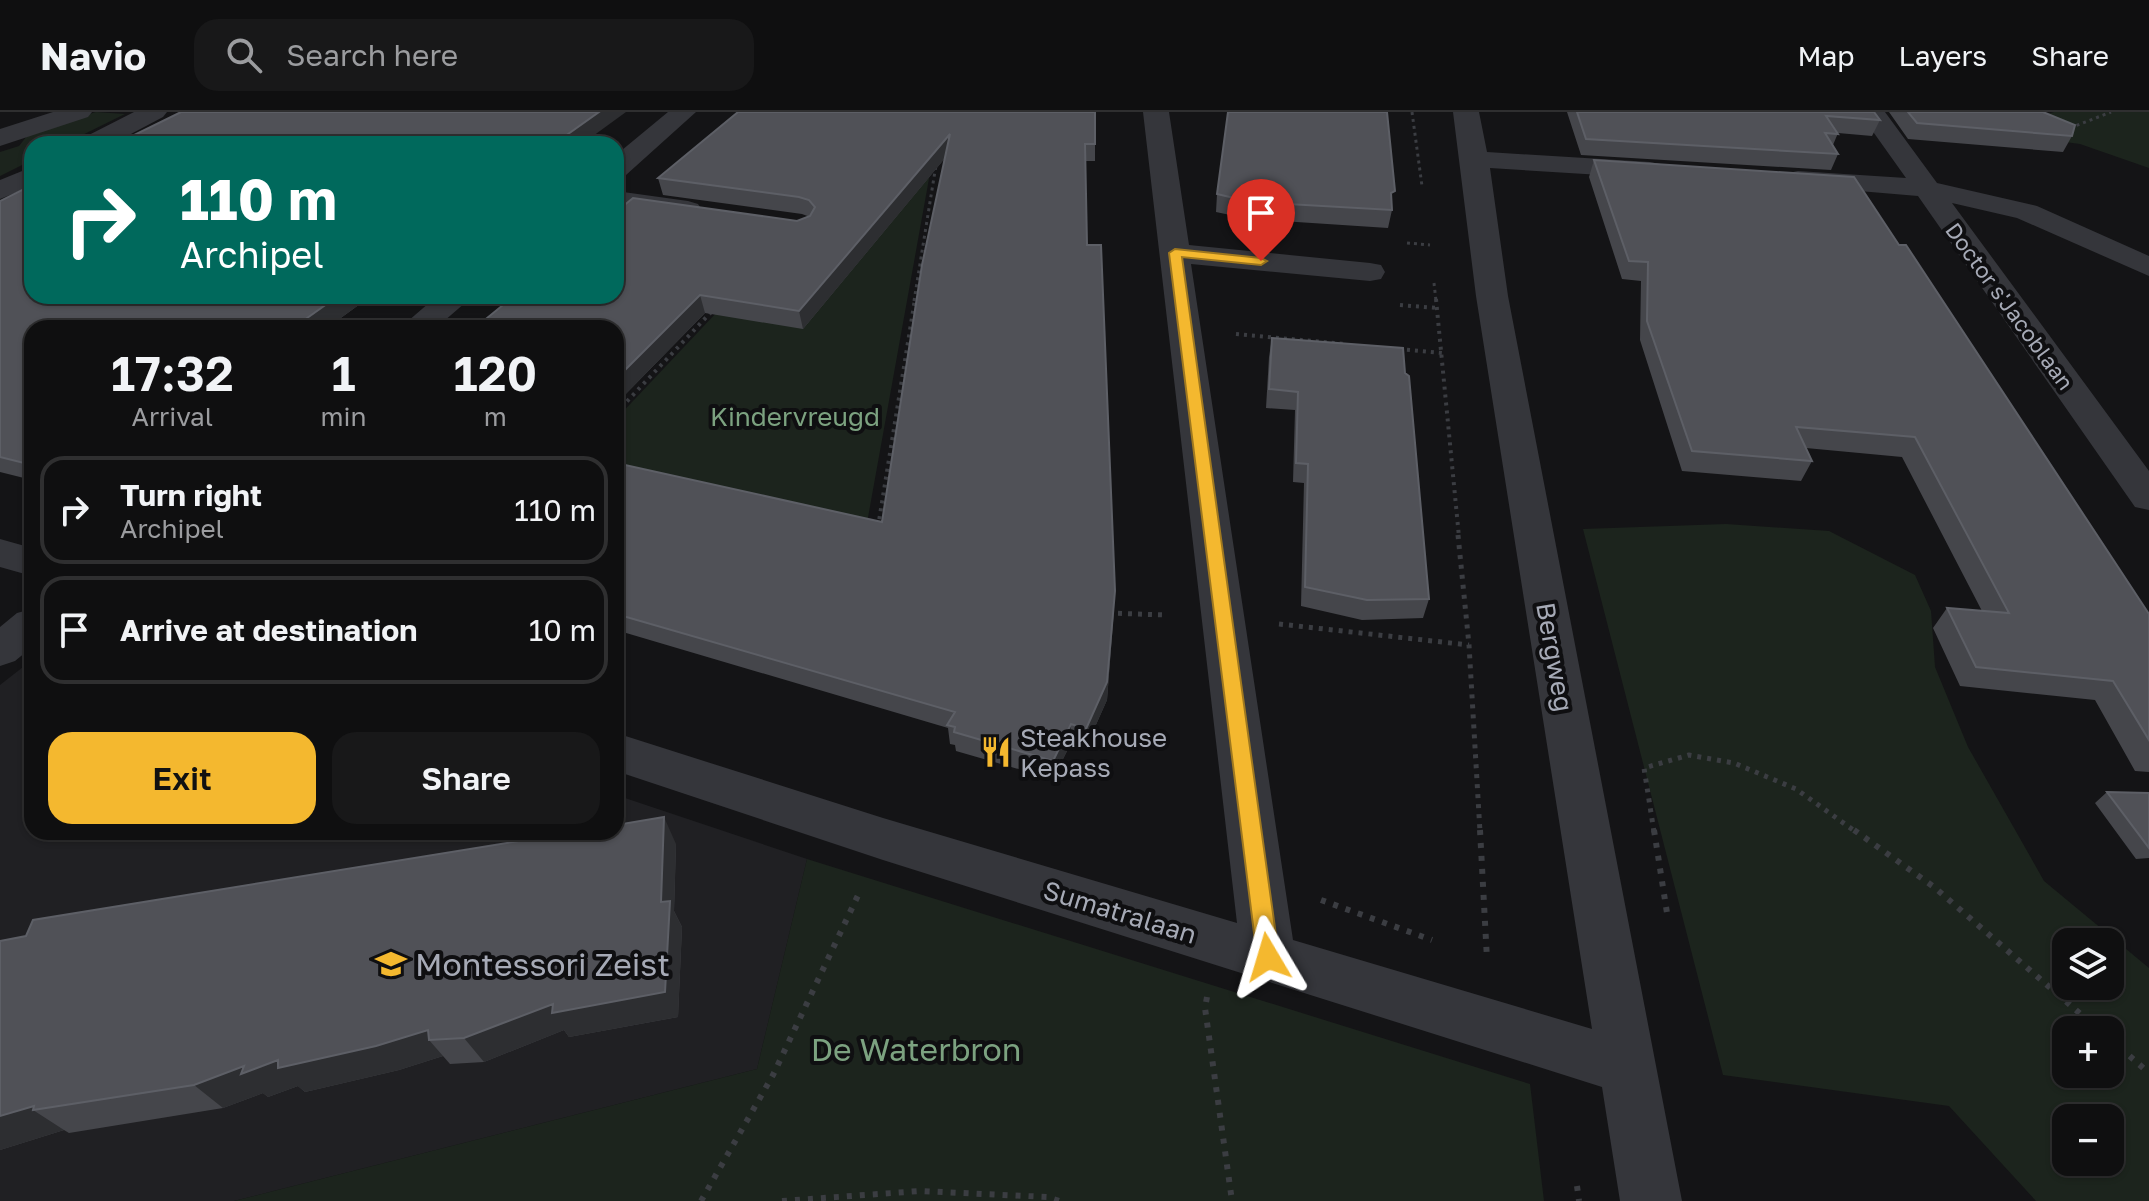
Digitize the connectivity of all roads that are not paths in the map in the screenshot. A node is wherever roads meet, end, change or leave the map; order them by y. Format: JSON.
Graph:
{"nodes":[{"id":1,"x":79,"y":112,"type":"edge"},
{"id":2,"x":154,"y":112,"type":"edge"},
{"id":3,"x":683,"y":112,"type":"edge"},
{"id":4,"x":1156,"y":112,"type":"edge"},
{"id":5,"x":1466,"y":112,"type":"edge"},
{"id":6,"x":1872,"y":112,"type":"edge"},
{"id":7,"x":108,"y":136,"type":"edge"},
{"id":8,"x":0,"y":138,"type":"edge"},
{"id":9,"x":1475,"y":159,"type":"junction"},
{"id":10,"x":624,"y":162,"type":"edge"},
{"id":11,"x":1677,"y":172,"type":"edge"},
{"id":12,"x":1770,"y":178,"type":"edge"},
{"id":13,"x":24,"y":179,"type":"edge"},
{"id":14,"x":1924,"y":188,"type":"junction"},
{"id":15,"x":0,"y":191,"type":"edge"},
{"id":16,"x":624,"y":201,"type":"edge"},
{"id":17,"x":720,"y":214,"type":"edge"},
{"id":18,"x":1175,"y":253,"type":"junction"},
{"id":19,"x":2149,"y":267,"type":"edge"},
{"id":20,"x":1370,"y":272,"type":"dead end"},
{"id":21,"x":447,"y":304,"type":"edge"},
{"id":22,"x":426,"y":320,"type":"edge"},
{"id":23,"x":2149,"y":498,"type":"edge"},
{"id":24,"x":0,"y":553,"type":"edge"},
{"id":25,"x":24,"y":560,"type":"edge"},
{"id":26,"x":24,"y":630,"type":"edge"},
{"id":27,"x":0,"y":650,"type":"edge"},
{"id":28,"x":624,"y":755,"type":"edge"},
{"id":29,"x":1268,"y":957,"type":"junction"},
{"id":30,"x":1626,"y":1067,"type":"junction"},
{"id":31,"x":1651,"y":1201,"type":"edge"}],
"edges":[{"from":1,"to":8,"type":"street"},
{"from":2,"to":7,"type":"street"},
{"from":3,"to":10,"type":"street"},
{"from":4,"to":18,"type":"street"},
{"from":5,"to":9,"type":"street","name":"Bergweg"},
{"from":6,"to":14,"type":"street","name":"Doctor s'Jacoblaan"},
{"from":9,"to":11,"type":"street"},
{"from":9,"to":30,"type":"street","name":"Bergweg"},
{"from":12,"to":14,"type":"street"},
{"from":13,"to":15,"type":"street"},
{"from":14,"to":19,"type":"street"},
{"from":14,"to":23,"type":"street","name":"Doctor s'Jacoblaan"},
{"from":16,"to":17,"type":"street"},
{"from":18,"to":20,"type":"street"},
{"from":18,"to":29,"type":"street"},
{"from":21,"to":22,"type":"street"},
{"from":24,"to":25,"type":"street"},
{"from":26,"to":27,"type":"street"},
{"from":28,"to":29,"type":"street","name":"Sumatralaan"},
{"from":29,"to":30,"type":"street","name":"Sumatralaan"},
{"from":30,"to":31,"type":"street","name":"Bergweg"}]}
